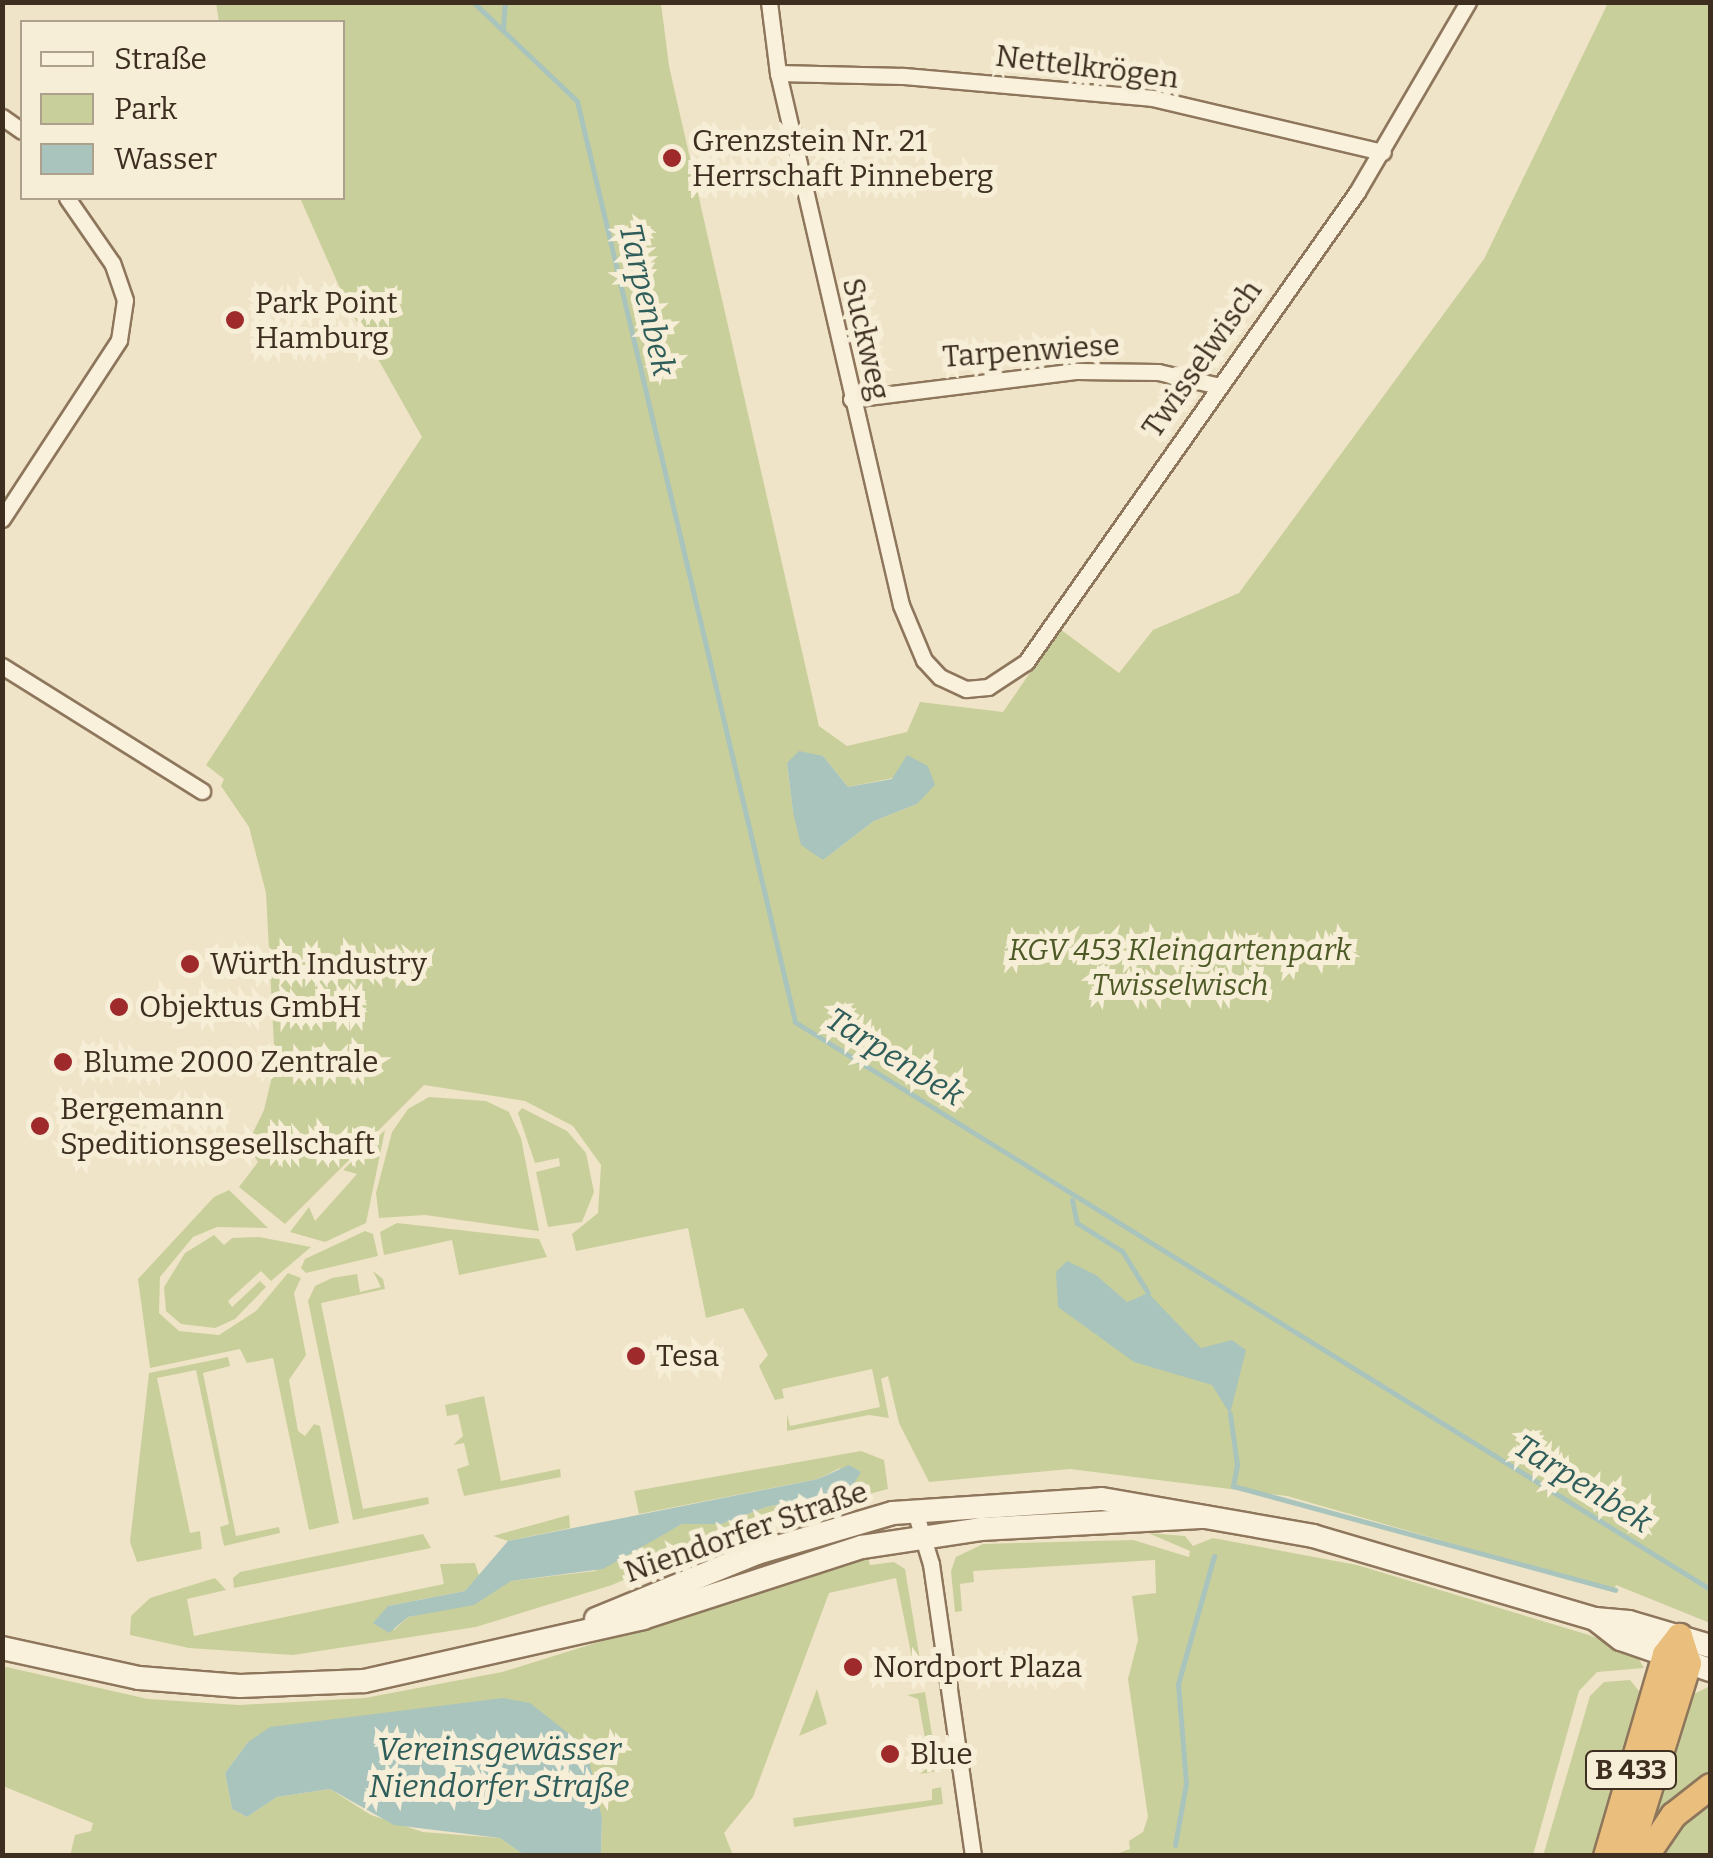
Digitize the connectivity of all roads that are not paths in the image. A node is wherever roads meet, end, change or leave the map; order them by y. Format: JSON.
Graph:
{"nodes":[{"id":1,"x":769,"y":2,"type":"edge"},
{"id":2,"x":1468,"y":2,"type":"edge"},
{"id":3,"x":778,"y":74,"type":"junction"},
{"id":4,"x":1384,"y":152,"type":"junction"},
{"id":5,"x":68,"y":200,"type":"edge"},
{"id":6,"x":1216,"y":385,"type":"junction"},
{"id":7,"x":851,"y":399,"type":"junction"},
{"id":8,"x":2,"y":519,"type":"edge"},
{"id":9,"x":2,"y":666,"type":"edge"},
{"id":10,"x":940,"y":677,"type":"joint"},
{"id":11,"x":202,"y":791,"type":"dead end"},
{"id":12,"x":914,"y":1508,"type":"junction"},
{"id":13,"x":1205,"y":1517,"type":"junction"},
{"id":14,"x":923,"y":1538,"type":"junction"},
{"id":15,"x":552,"y":1639,"type":"junction"},
{"id":16,"x":1710,"y":1646,"type":"edge"},
{"id":17,"x":2,"y":1648,"type":"edge"},
{"id":18,"x":1686,"y":1656,"type":"edge"},
{"id":19,"x":1710,"y":1786,"type":"edge"},
{"id":20,"x":973,"y":1856,"type":"edge"},
{"id":21,"x":1606,"y":1856,"type":"edge"},
{"id":22,"x":1628,"y":1856,"type":"edge"},
{"id":23,"x":1645,"y":1856,"type":"edge"}],
"edges":[{"from":1,"to":3,"type":"street","name":"Suckweg"},
{"from":2,"to":4,"type":"street","name":"Twisselwisch"},
{"from":3,"to":4,"type":"street","name":"Nettelkrögen"},
{"from":3,"to":7,"type":"street","name":"Suckweg"},
{"from":4,"to":6,"type":"street","name":"Twisselwisch"},
{"from":5,"to":8,"type":"street"},
{"from":6,"to":7,"type":"street","name":"Tarpenwiese"},
{"from":6,"to":10,"type":"street","name":"Twisselwisch"},
{"from":7,"to":10,"type":"street","name":"Suckweg"},
{"from":9,"to":11,"type":"street"},
{"from":12,"to":13,"type":"main road","name":"Niendorfer Straße"},
{"from":12,"to":14,"type":"street"},
{"from":12,"to":15,"type":"main road","name":"Niendorfer Straße"},
{"from":13,"to":14,"type":"main road","name":"Niendorfer Straße"},
{"from":13,"to":18,"type":"main road","name":"Niendorfer Straße"},
{"from":14,"to":15,"type":"main road","name":"Niendorfer Straße"},
{"from":14,"to":20,"type":"street"},
{"from":15,"to":17,"type":"main road","name":"Niendorfer Straße"},
{"from":16,"to":18,"type":"main road","name":"Niendorfer Straße"},
{"from":18,"to":21,"type":"highway","number":"B 433"},
{"from":18,"to":22,"type":"highway"},
{"from":19,"to":23,"type":"highway","number":"B 433"}]}
